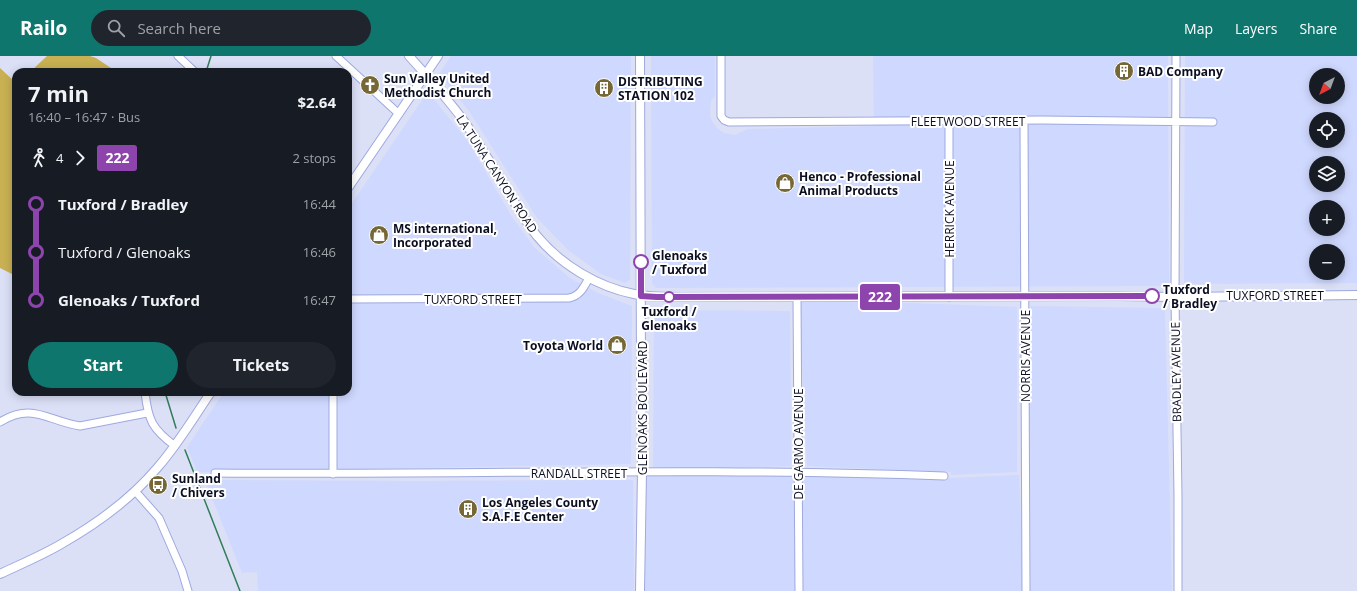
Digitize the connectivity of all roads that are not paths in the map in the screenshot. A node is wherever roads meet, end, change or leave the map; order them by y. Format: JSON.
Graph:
{"nodes":[{"id":1,"x":178,"y":56,"type":"edge"},
{"id":2,"x":336,"y":56,"type":"edge"},
{"id":3,"x":410,"y":56,"type":"edge"},
{"id":4,"x":438,"y":56,"type":"edge"},
{"id":5,"x":640,"y":56,"type":"edge"},
{"id":6,"x":721,"y":56,"type":"edge"},
{"id":7,"x":1176,"y":56,"type":"edge"},
{"id":8,"x":191,"y":68,"type":"edge"},
{"id":9,"x":349,"y":68,"type":"edge"},
{"id":10,"x":352,"y":71,"type":"edge"},
{"id":11,"x":426,"y":74,"type":"junction"},
{"id":12,"x":399,"y":114,"type":"junction"},
{"id":13,"x":949,"y":121,"type":"junction"},
{"id":14,"x":1024,"y":121,"type":"junction"},
{"id":15,"x":1176,"y":121,"type":"junction"},
{"id":16,"x":1213,"y":122,"type":"dead end"},
{"id":17,"x":352,"y":182,"type":"edge"},
{"id":18,"x":589,"y":278,"type":"junction"},
{"id":19,"x":1357,"y":295,"type":"edge"},
{"id":20,"x":641,"y":296,"type":"junction"},
{"id":21,"x":949,"y":296,"type":"junction"},
{"id":22,"x":1025,"y":296,"type":"junction"},
{"id":23,"x":797,"y":297,"type":"junction"},
{"id":24,"x":1176,"y":297,"type":"junction"},
{"id":25,"x":352,"y":299,"type":"edge"},
{"id":26,"x":146,"y":396,"type":"edge"},
{"id":27,"x":208,"y":396,"type":"edge"},
{"id":28,"x":332,"y":396,"type":"edge"},
{"id":29,"x":148,"y":413,"type":"junction"},
{"id":30,"x":0,"y":422,"type":"edge"},
{"id":31,"x":175,"y":446,"type":"junction"},
{"id":32,"x":799,"y":471,"type":"junction"},
{"id":33,"x":642,"y":472,"type":"junction"},
{"id":34,"x":215,"y":474,"type":"dead end"},
{"id":35,"x":333,"y":474,"type":"junction"},
{"id":36,"x":944,"y":476,"type":"dead end"},
{"id":37,"x":135,"y":491,"type":"junction"},
{"id":38,"x":0,"y":574,"type":"edge"},
{"id":39,"x":188,"y":591,"type":"edge"},
{"id":40,"x":640,"y":591,"type":"edge"},
{"id":41,"x":799,"y":591,"type":"edge"},
{"id":42,"x":1026,"y":591,"type":"edge"},
{"id":43,"x":1178,"y":591,"type":"edge"}],
"edges":[{"from":1,"to":8,"type":"street"},
{"from":2,"to":9,"type":"street"},
{"from":3,"to":11,"type":"main road","name":"LA TUNA CANYON ROAD"},
{"from":4,"to":11,"type":"main road"},
{"from":5,"to":20,"type":"main road","name":"GLENOAKS BOULEVARD"},
{"from":6,"to":13,"type":"street","name":"FLEETWOOD STREET"},
{"from":7,"to":15,"type":"street","name":"BRADLEY AVENUE"},
{"from":10,"to":12,"type":"street"},
{"from":11,"to":12,"type":"main road"},
{"from":11,"to":18,"type":"main road","name":"LA TUNA CANYON ROAD"},
{"from":12,"to":17,"type":"main road"},
{"from":13,"to":14,"type":"street","name":"FLEETWOOD STREET"},
{"from":13,"to":21,"type":"street","name":"HERRICK AVENUE"},
{"from":14,"to":15,"type":"street","name":"FLEETWOOD STREET"},
{"from":14,"to":22,"type":"street","name":"NORRIS AVENUE"},
{"from":15,"to":16,"type":"street","name":"FLEETWOOD STREET"},
{"from":15,"to":24,"type":"street","name":"BRADLEY AVENUE"},
{"from":18,"to":20,"type":"main road","name":"LA TUNA CANYON ROAD"},
{"from":18,"to":25,"type":"street","name":"TUXFORD STREET"},
{"from":19,"to":24,"type":"main road","name":"TUXFORD STREET"},
{"from":20,"to":23,"type":"main road","name":"TUXFORD STREET"},
{"from":20,"to":33,"type":"main road","name":"GLENOAKS BOULEVARD"},
{"from":21,"to":22,"type":"main road","name":"TUXFORD STREET"},
{"from":21,"to":23,"type":"main road","name":"TUXFORD STREET"},
{"from":22,"to":24,"type":"main road","name":"TUXFORD STREET"},
{"from":22,"to":42,"type":"street","name":"NORRIS AVENUE"},
{"from":23,"to":32,"type":"street","name":"DE GARMO AVENUE"},
{"from":24,"to":43,"type":"street","name":"BRADLEY AVENUE"},
{"from":26,"to":29,"type":"street"},
{"from":27,"to":31,"type":"main road"},
{"from":28,"to":35,"type":"street"},
{"from":29,"to":30,"type":"street"},
{"from":29,"to":31,"type":"street"},
{"from":31,"to":37,"type":"main road"},
{"from":32,"to":33,"type":"street","name":"RANDALL STREET"},
{"from":32,"to":36,"type":"street","name":"RANDALL STREET"},
{"from":32,"to":41,"type":"street","name":"DE GARMO AVENUE"},
{"from":33,"to":35,"type":"street","name":"RANDALL STREET"},
{"from":33,"to":40,"type":"main road","name":"GLENOAKS BOULEVARD"},
{"from":34,"to":35,"type":"street","name":"RANDALL STREET"},
{"from":37,"to":38,"type":"main road"},
{"from":37,"to":39,"type":"street"}]}
